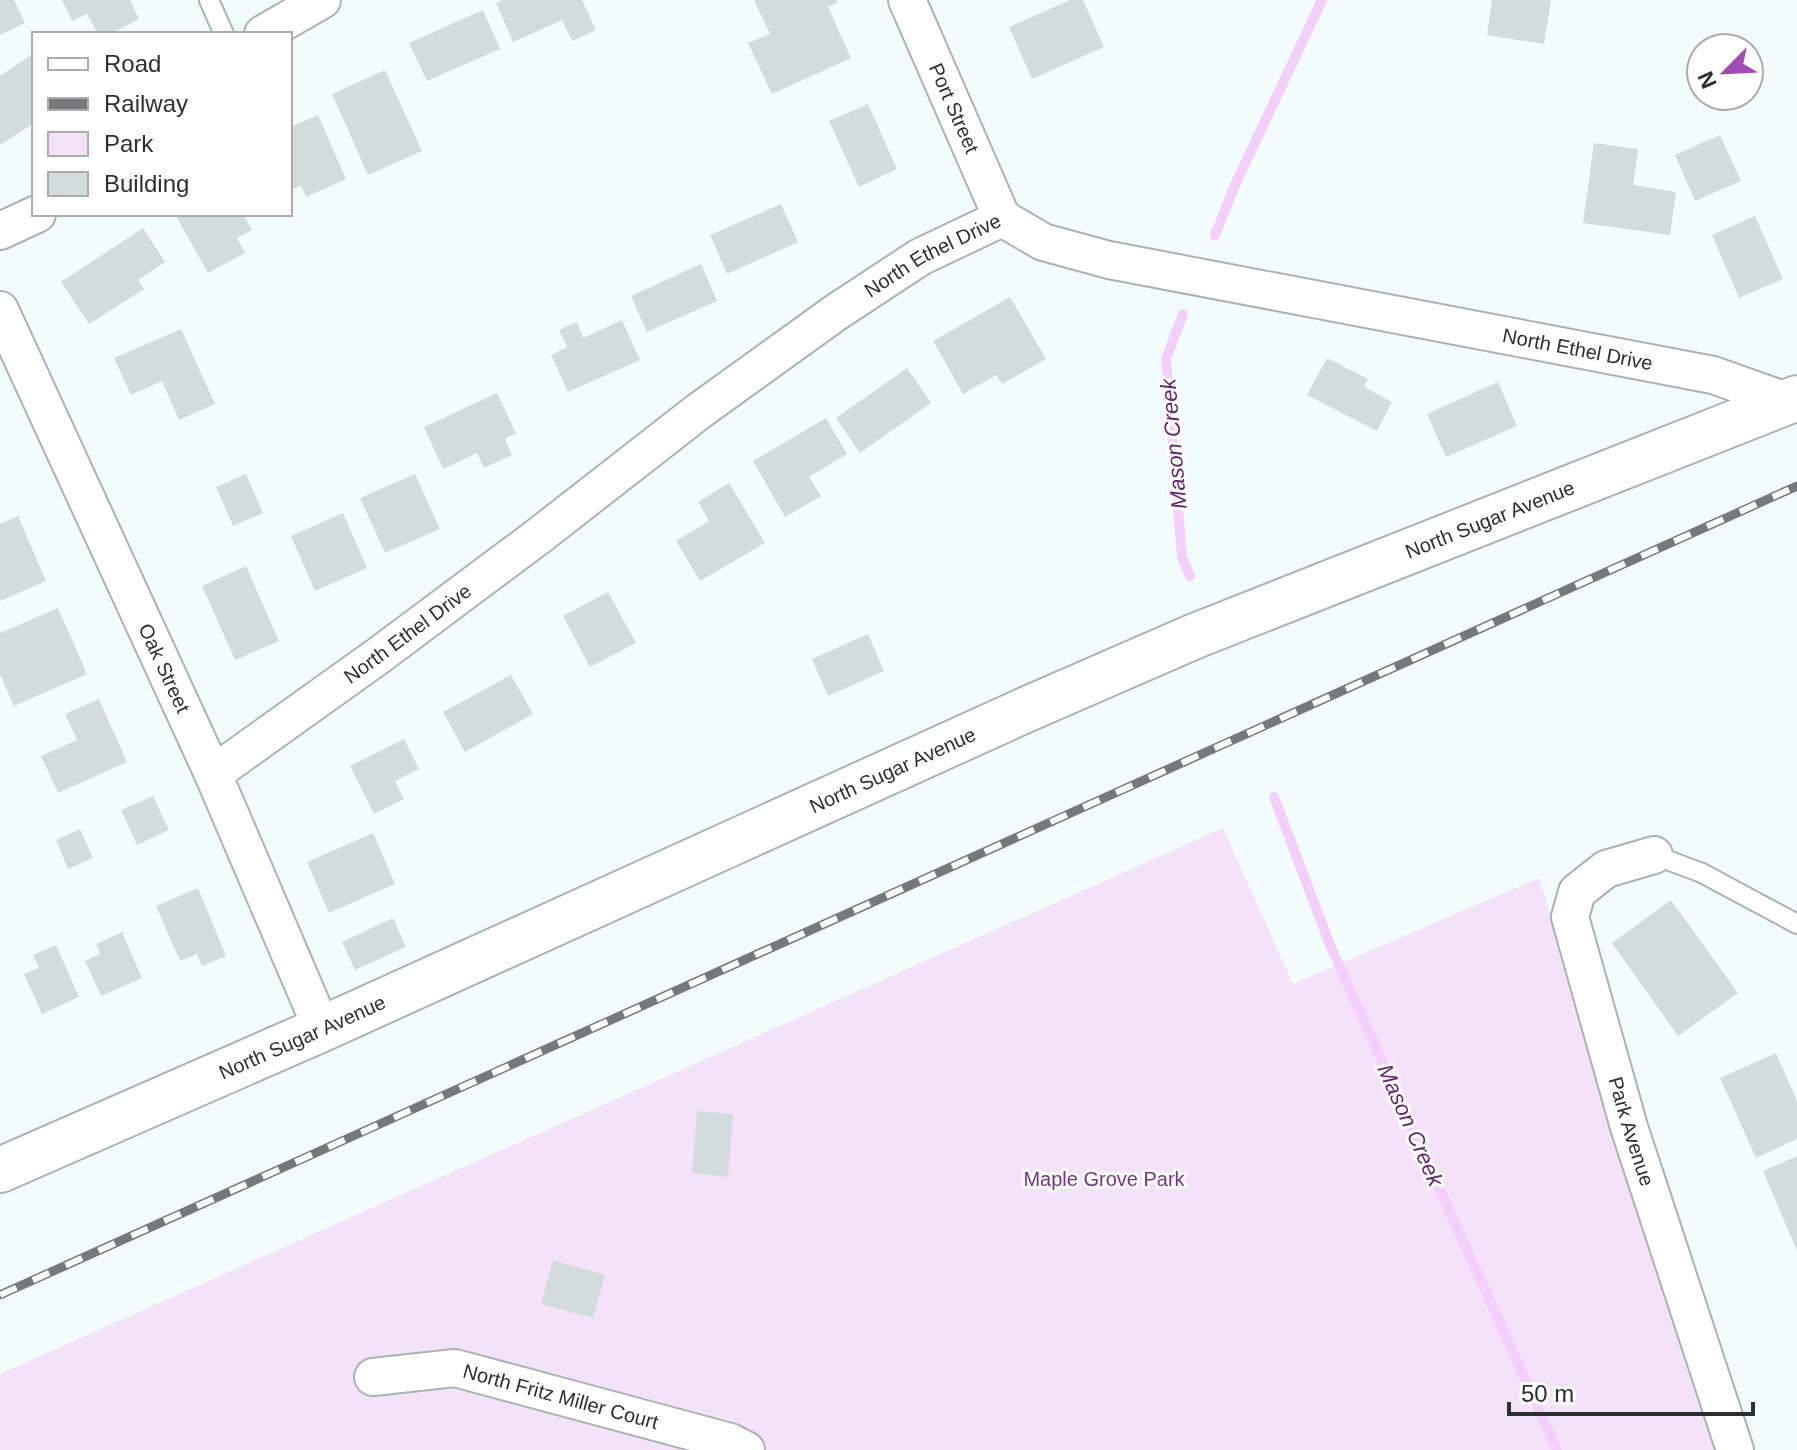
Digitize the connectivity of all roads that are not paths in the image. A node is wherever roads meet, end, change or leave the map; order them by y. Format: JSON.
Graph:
{"nodes":[{"id":1,"x":209,"y":0,"type":"edge"},
{"id":2,"x":322,"y":0,"type":"edge"},
{"id":3,"x":907,"y":0,"type":"edge"},
{"id":4,"x":223,"y":32,"type":"edge"},
{"id":5,"x":266,"y":32,"type":"edge"},
{"id":6,"x":33,"y":216,"type":"edge"},
{"id":7,"x":1002,"y":218,"type":"junction"},
{"id":8,"x":0,"y":231,"type":"edge"},
{"id":9,"x":0,"y":310,"type":"edge"},
{"id":10,"x":1793,"y":400,"type":"edge"},
{"id":11,"x":213,"y":774,"type":"junction"},
{"id":12,"x":1654,"y":855,"type":"joint"},
{"id":13,"x":1797,"y":924,"type":"edge"},
{"id":14,"x":322,"y":1029,"type":"junction"},
{"id":15,"x":0,"y":1170,"type":"edge"},
{"id":16,"x":373,"y":1377,"type":"dead end"},
{"id":17,"x":746,"y":1450,"type":"edge"},
{"id":18,"x":1735,"y":1450,"type":"edge"}],
"edges":[{"from":1,"to":4,"type":"lane"},
{"from":2,"to":5,"type":"street"},
{"from":3,"to":7,"type":"street","name":"Port Street"},
{"from":6,"to":8,"type":"street"},
{"from":7,"to":10,"type":"street","name":"North Ethel Drive"},
{"from":7,"to":11,"type":"street","name":"North Ethel Drive"},
{"from":9,"to":11,"type":"street","name":"Oak Street"},
{"from":10,"to":14,"type":"street","name":"North Sugar Avenue"},
{"from":11,"to":14,"type":"street","name":"Oak Street"},
{"from":12,"to":13,"type":"lane"},
{"from":12,"to":18,"type":"street","name":"Park Avenue"},
{"from":14,"to":15,"type":"street","name":"North Sugar Avenue"},
{"from":16,"to":17,"type":"street","name":"North Fritz Miller Court"}]}
